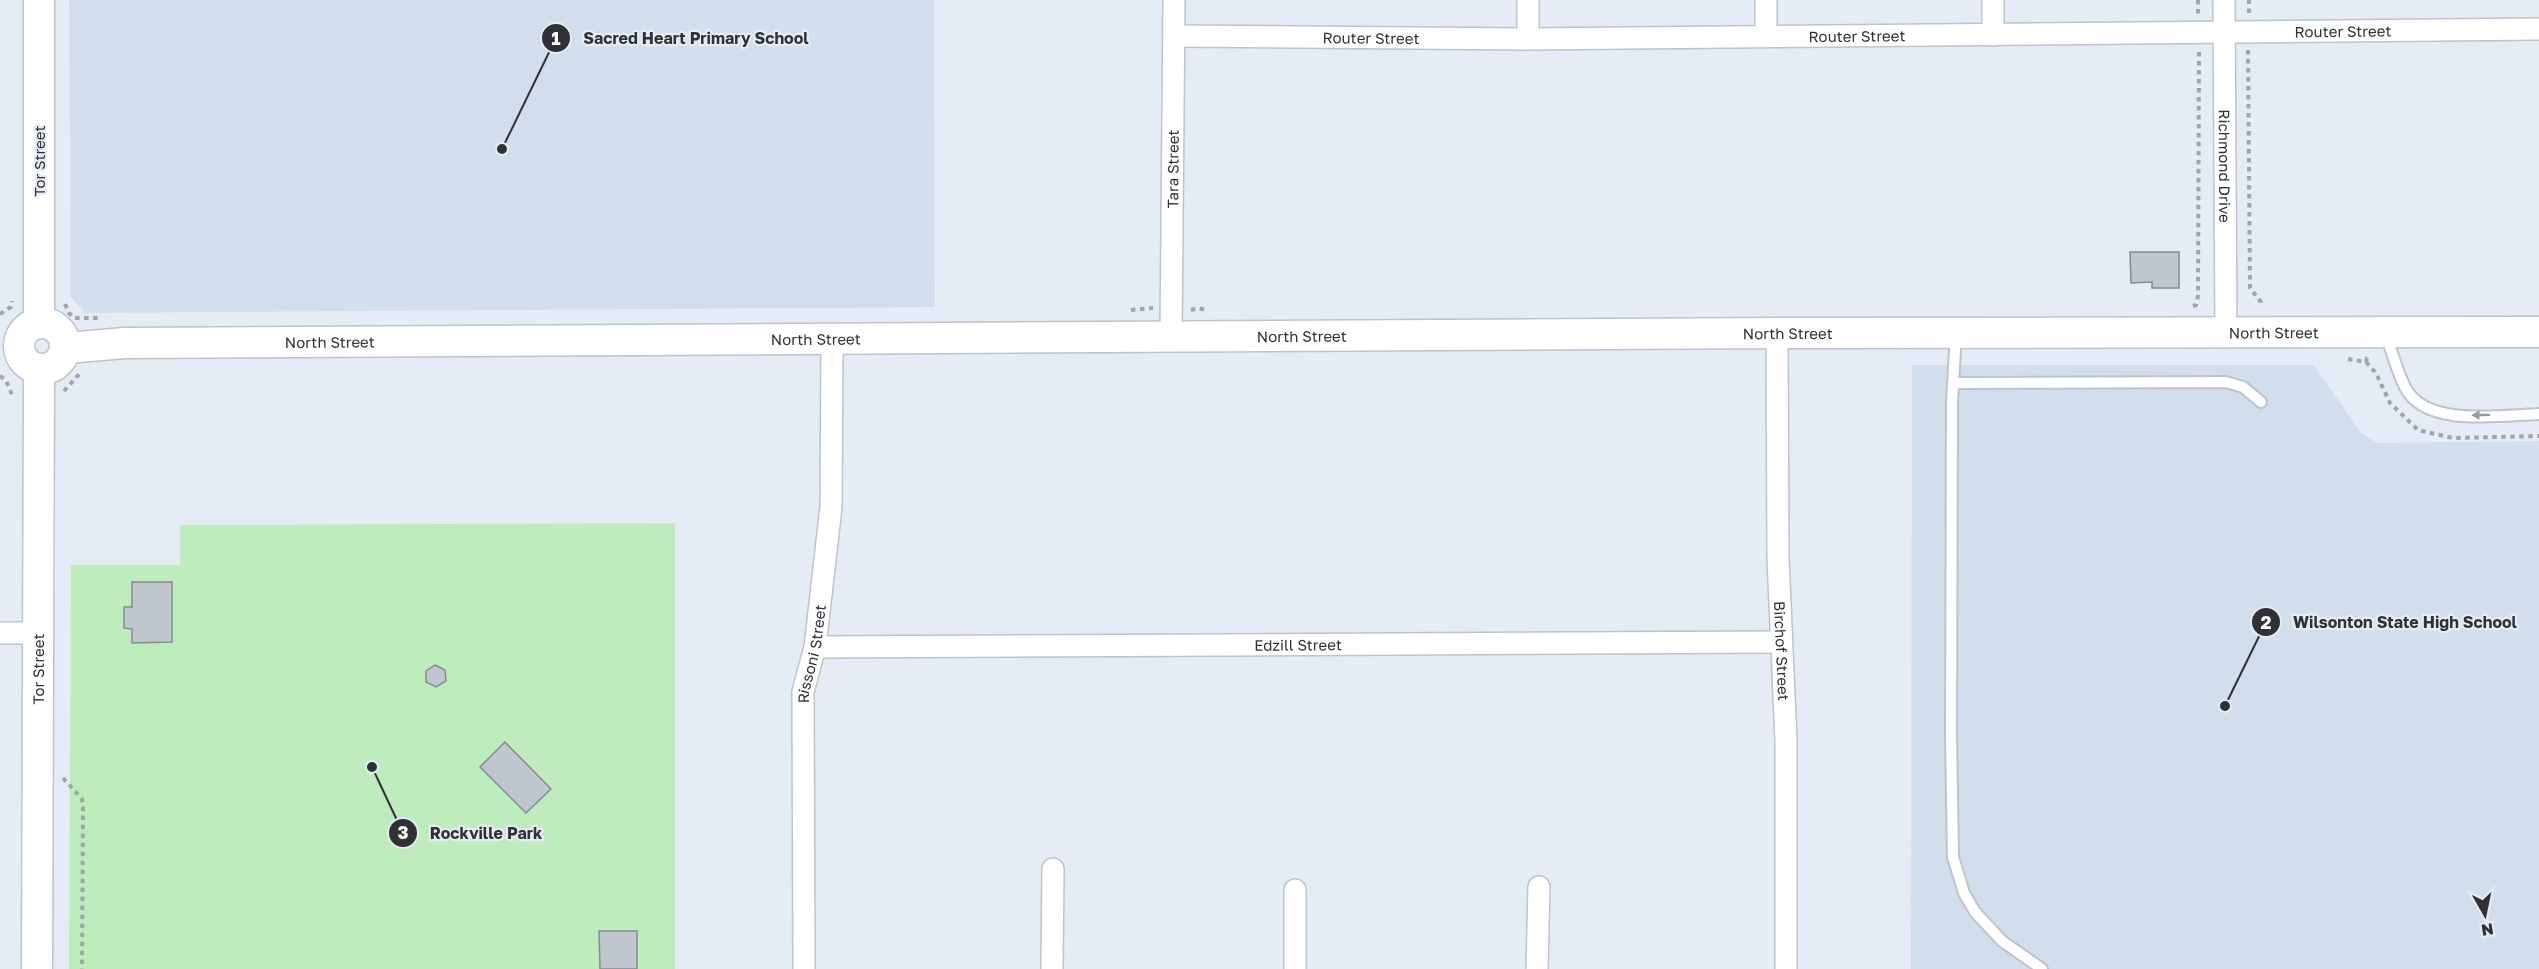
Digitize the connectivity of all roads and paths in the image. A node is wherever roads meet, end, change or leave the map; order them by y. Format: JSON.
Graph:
{"nodes":[{"id":1,"x":39,"y":0,"type":"edge"},
{"id":2,"x":1174,"y":0,"type":"edge"},
{"id":3,"x":1528,"y":0,"type":"edge"},
{"id":4,"x":1766,"y":0,"type":"edge"},
{"id":5,"x":1993,"y":0,"type":"edge"},
{"id":6,"x":2198,"y":0,"type":"edge"},
{"id":7,"x":2224,"y":0,"type":"edge"},
{"id":8,"x":2249,"y":0,"type":"edge"},
{"id":9,"x":2539,"y":29,"type":"edge"},
{"id":10,"x":2224,"y":31,"type":"junction"},
{"id":11,"x":2248,"y":31,"type":"junction"},
{"id":12,"x":2198,"y":32,"type":"junction"},
{"id":13,"x":1993,"y":35,"type":"junction"},
{"id":14,"x":1175,"y":36,"type":"junction"},
{"id":15,"x":1766,"y":36,"type":"junction"},
{"id":16,"x":1528,"y":39,"type":"junction"},
{"id":17,"x":2196,"y":305,"type":"dead end"},
{"id":18,"x":2262,"y":307,"type":"dead end"},
{"id":19,"x":39,"y":323,"type":"junction"},
{"id":20,"x":2539,"y":332,"type":"edge"},
{"id":21,"x":1777,"y":333,"type":"junction"},
{"id":22,"x":1956,"y":333,"type":"junction"},
{"id":23,"x":2226,"y":333,"type":"junction"},
{"id":24,"x":2385,"y":333,"type":"junction"},
{"id":25,"x":1171,"y":337,"type":"junction"},
{"id":26,"x":832,"y":339,"type":"junction"},
{"id":27,"x":9,"y":347,"type":"edge"},
{"id":28,"x":75,"y":359,"type":"junction"},
{"id":29,"x":39,"y":370,"type":"junction"},
{"id":30,"x":1953,"y":383,"type":"junction"},
{"id":31,"x":62,"y":392,"type":"dead end"},
{"id":32,"x":2261,"y":402,"type":"dead end"},
{"id":33,"x":2539,"y":414,"type":"edge"},
{"id":34,"x":0,"y":633,"type":"edge"},
{"id":35,"x":38,"y":633,"type":"junction"},
{"id":36,"x":1780,"y":642,"type":"junction"},
{"id":37,"x":815,"y":647,"type":"junction"},
{"id":38,"x":61,"y":772,"type":"dead end"},
{"id":39,"x":1053,"y":869,"type":"dead end"},
{"id":40,"x":1539,"y":886,"type":"dead end"},
{"id":41,"x":1295,"y":890,"type":"dead end"},
{"id":42,"x":37,"y":969,"type":"edge"},
{"id":43,"x":82,"y":969,"type":"edge"},
{"id":44,"x":804,"y":969,"type":"edge"},
{"id":45,"x":1052,"y":969,"type":"edge"},
{"id":46,"x":1294,"y":969,"type":"edge"},
{"id":47,"x":1538,"y":969,"type":"edge"},
{"id":48,"x":1786,"y":969,"type":"edge"},
{"id":49,"x":2042,"y":969,"type":"edge"}],
"edges":[{"from":1,"to":19,"type":"street","name":"Tor Street"},
{"from":2,"to":14,"type":"street","name":"Tara Street"},
{"from":3,"to":16,"type":"street"},
{"from":4,"to":15,"type":"street"},
{"from":5,"to":13,"type":"street"},
{"from":6,"to":12,"type":"path"},
{"from":7,"to":10,"type":"street","name":"Richmond Drive"},
{"from":8,"to":11,"type":"path"},
{"from":9,"to":11,"type":"street","name":"Router Street"},
{"from":10,"to":11,"type":"street","name":"Router Street"},
{"from":10,"to":12,"type":"street","name":"Router Street"},
{"from":10,"to":23,"type":"street","name":"Richmond Drive"},
{"from":11,"to":18,"type":"path"},
{"from":12,"to":13,"type":"street","name":"Router Street"},
{"from":12,"to":17,"type":"path"},
{"from":13,"to":15,"type":"street","name":"Router Street"},
{"from":14,"to":16,"type":"street","name":"Router Street"},
{"from":14,"to":25,"type":"street","name":"Tara Street"},
{"from":15,"to":16,"type":"street","name":"Router Street"},
{"from":19,"to":27,"type":"street"},
{"from":19,"to":28,"type":"street"},
{"from":20,"to":24,"type":"street","name":"North Street"},
{"from":21,"to":22,"type":"street","name":"North Street"},
{"from":21,"to":25,"type":"street","name":"North Street"},
{"from":21,"to":36,"type":"street","name":"Birchof Street"},
{"from":22,"to":23,"type":"street","name":"North Street"},
{"from":22,"to":30,"type":"lane"},
{"from":23,"to":24,"type":"street","name":"North Street"},
{"from":33,"to":24,"type":"lane","one_way":true},
{"from":25,"to":26,"type":"street","name":"North Street"},
{"from":26,"to":28,"type":"street","name":"North Street"},
{"from":26,"to":37,"type":"street","name":"Rissoni Street"},
{"from":27,"to":29,"type":"street"},
{"from":28,"to":29,"type":"street"},
{"from":28,"to":31,"type":"path"},
{"from":29,"to":35,"type":"street","name":"Tor Street"},
{"from":30,"to":32,"type":"lane"},
{"from":30,"to":49,"type":"lane"},
{"from":34,"to":35,"type":"street"},
{"from":35,"to":42,"type":"street","name":"Tor Street"},
{"from":36,"to":37,"type":"street","name":"Edzill Street"},
{"from":36,"to":48,"type":"street","name":"Birchof Street"},
{"from":37,"to":44,"type":"street","name":"Rissoni Street"},
{"from":38,"to":43,"type":"path"},
{"from":39,"to":45,"type":"street"},
{"from":40,"to":47,"type":"street"},
{"from":41,"to":46,"type":"street"}]}
